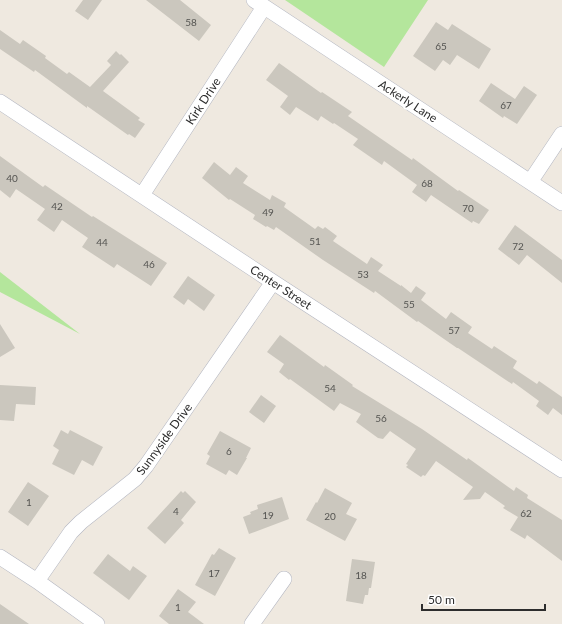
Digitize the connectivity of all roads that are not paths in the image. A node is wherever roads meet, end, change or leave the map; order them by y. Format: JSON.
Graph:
{"nodes":[{"id":1,"x":259,"y":4,"type":"edge"},
{"id":2,"x":0,"y":102,"type":"edge"},
{"id":3,"x":562,"y":134,"type":"edge"},
{"id":4,"x":530,"y":182,"type":"junction"},
{"id":5,"x":142,"y":195,"type":"junction"},
{"id":6,"x":562,"y":202,"type":"edge"},
{"id":7,"x":273,"y":282,"type":"junction"},
{"id":8,"x":562,"y":470,"type":"edge"},
{"id":9,"x":0,"y":557,"type":"edge"},
{"id":10,"x":284,"y":579,"type":"dead end"},
{"id":11,"x":37,"y":581,"type":"junction"},
{"id":12,"x":97,"y":624,"type":"edge"},
{"id":13,"x":252,"y":624,"type":"edge"}],
"edges":[{"from":1,"to":4,"type":"street","name":"Ackerly Lane"},
{"from":1,"to":5,"type":"street","name":"Kirk Drive"},
{"from":2,"to":5,"type":"street","name":"Center Street"},
{"from":3,"to":4,"type":"street"},
{"from":4,"to":6,"type":"street","name":"Ackerly Lane"},
{"from":5,"to":7,"type":"street","name":"Center Street"},
{"from":7,"to":8,"type":"street","name":"Center Street"},
{"from":7,"to":11,"type":"street","name":"Sunnyside Drive"},
{"from":9,"to":11,"type":"street"},
{"from":10,"to":13,"type":"street"},
{"from":11,"to":12,"type":"street"}]}
